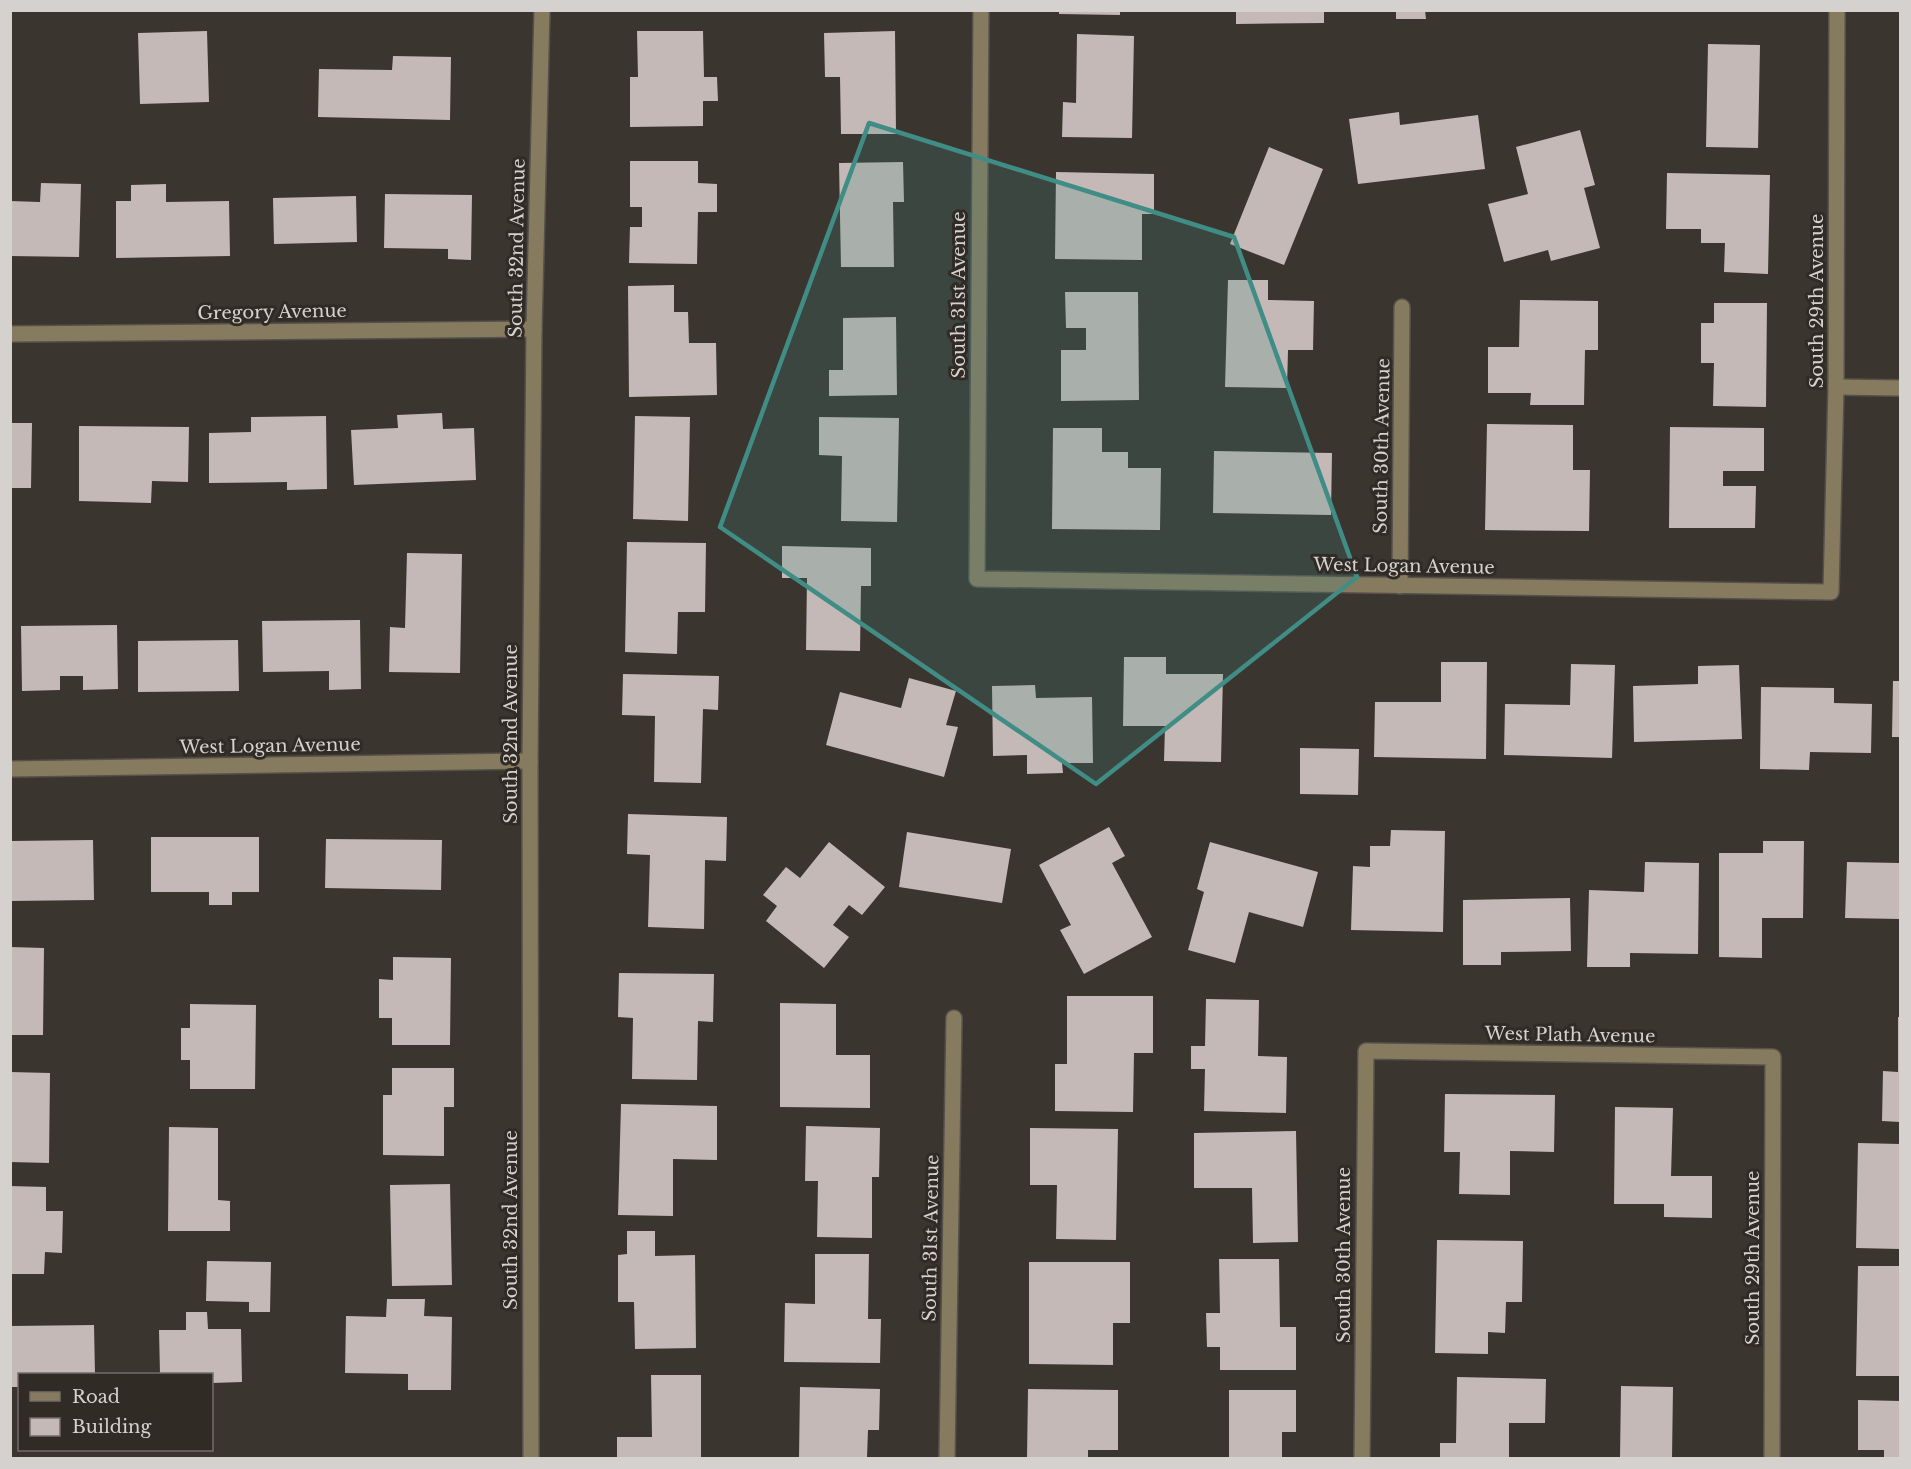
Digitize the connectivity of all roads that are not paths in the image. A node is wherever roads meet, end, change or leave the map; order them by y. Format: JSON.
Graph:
{"nodes":[{"id":1,"x":542,"y":10,"type":"edge"},
{"id":2,"x":981,"y":10,"type":"edge"},
{"id":3,"x":1837,"y":10,"type":"edge"},
{"id":4,"x":1402,"y":307,"type":"dead end"},
{"id":5,"x":534,"y":329,"type":"junction"},
{"id":6,"x":10,"y":334,"type":"edge"},
{"id":7,"x":1836,"y":387,"type":"junction"},
{"id":8,"x":1900,"y":387,"type":"edge"},
{"id":9,"x":976,"y":579,"type":"joint"},
{"id":10,"x":1400,"y":586,"type":"junction"},
{"id":11,"x":1831,"y":592,"type":"joint"},
{"id":12,"x":530,"y":761,"type":"junction"},
{"id":13,"x":10,"y":769,"type":"edge"},
{"id":14,"x":954,"y":1018,"type":"dead end"},
{"id":15,"x":1366,"y":1051,"type":"joint"},
{"id":16,"x":1773,"y":1057,"type":"joint"},
{"id":17,"x":531,"y":1458,"type":"edge"},
{"id":18,"x":948,"y":1458,"type":"edge"},
{"id":19,"x":1362,"y":1458,"type":"edge"},
{"id":20,"x":1772,"y":1458,"type":"edge"}],
"edges":[{"from":1,"to":5,"type":"street","name":"South 32nd Avenue"},
{"from":2,"to":9,"type":"street","name":"South 31st Avenue"},
{"from":3,"to":7,"type":"street","name":"South 29th Avenue"},
{"from":4,"to":10,"type":"street","name":"South 30th Avenue"},
{"from":5,"to":6,"type":"street","name":"Gregory Avenue"},
{"from":5,"to":12,"type":"street","name":"South 32nd Avenue"},
{"from":7,"to":8,"type":"street"},
{"from":7,"to":11,"type":"street","name":"South 29th Avenue"},
{"from":9,"to":10,"type":"street","name":"West Logan Avenue"},
{"from":10,"to":11,"type":"street","name":"West Logan Avenue"},
{"from":12,"to":13,"type":"street","name":"West Logan Avenue"},
{"from":12,"to":17,"type":"street","name":"South 32nd Avenue"},
{"from":14,"to":18,"type":"street","name":"South 31st Avenue"},
{"from":15,"to":16,"type":"street","name":"West Plath Avenue"},
{"from":15,"to":19,"type":"street","name":"South 30th Avenue"},
{"from":16,"to":20,"type":"street","name":"South 29th Avenue"}]}
